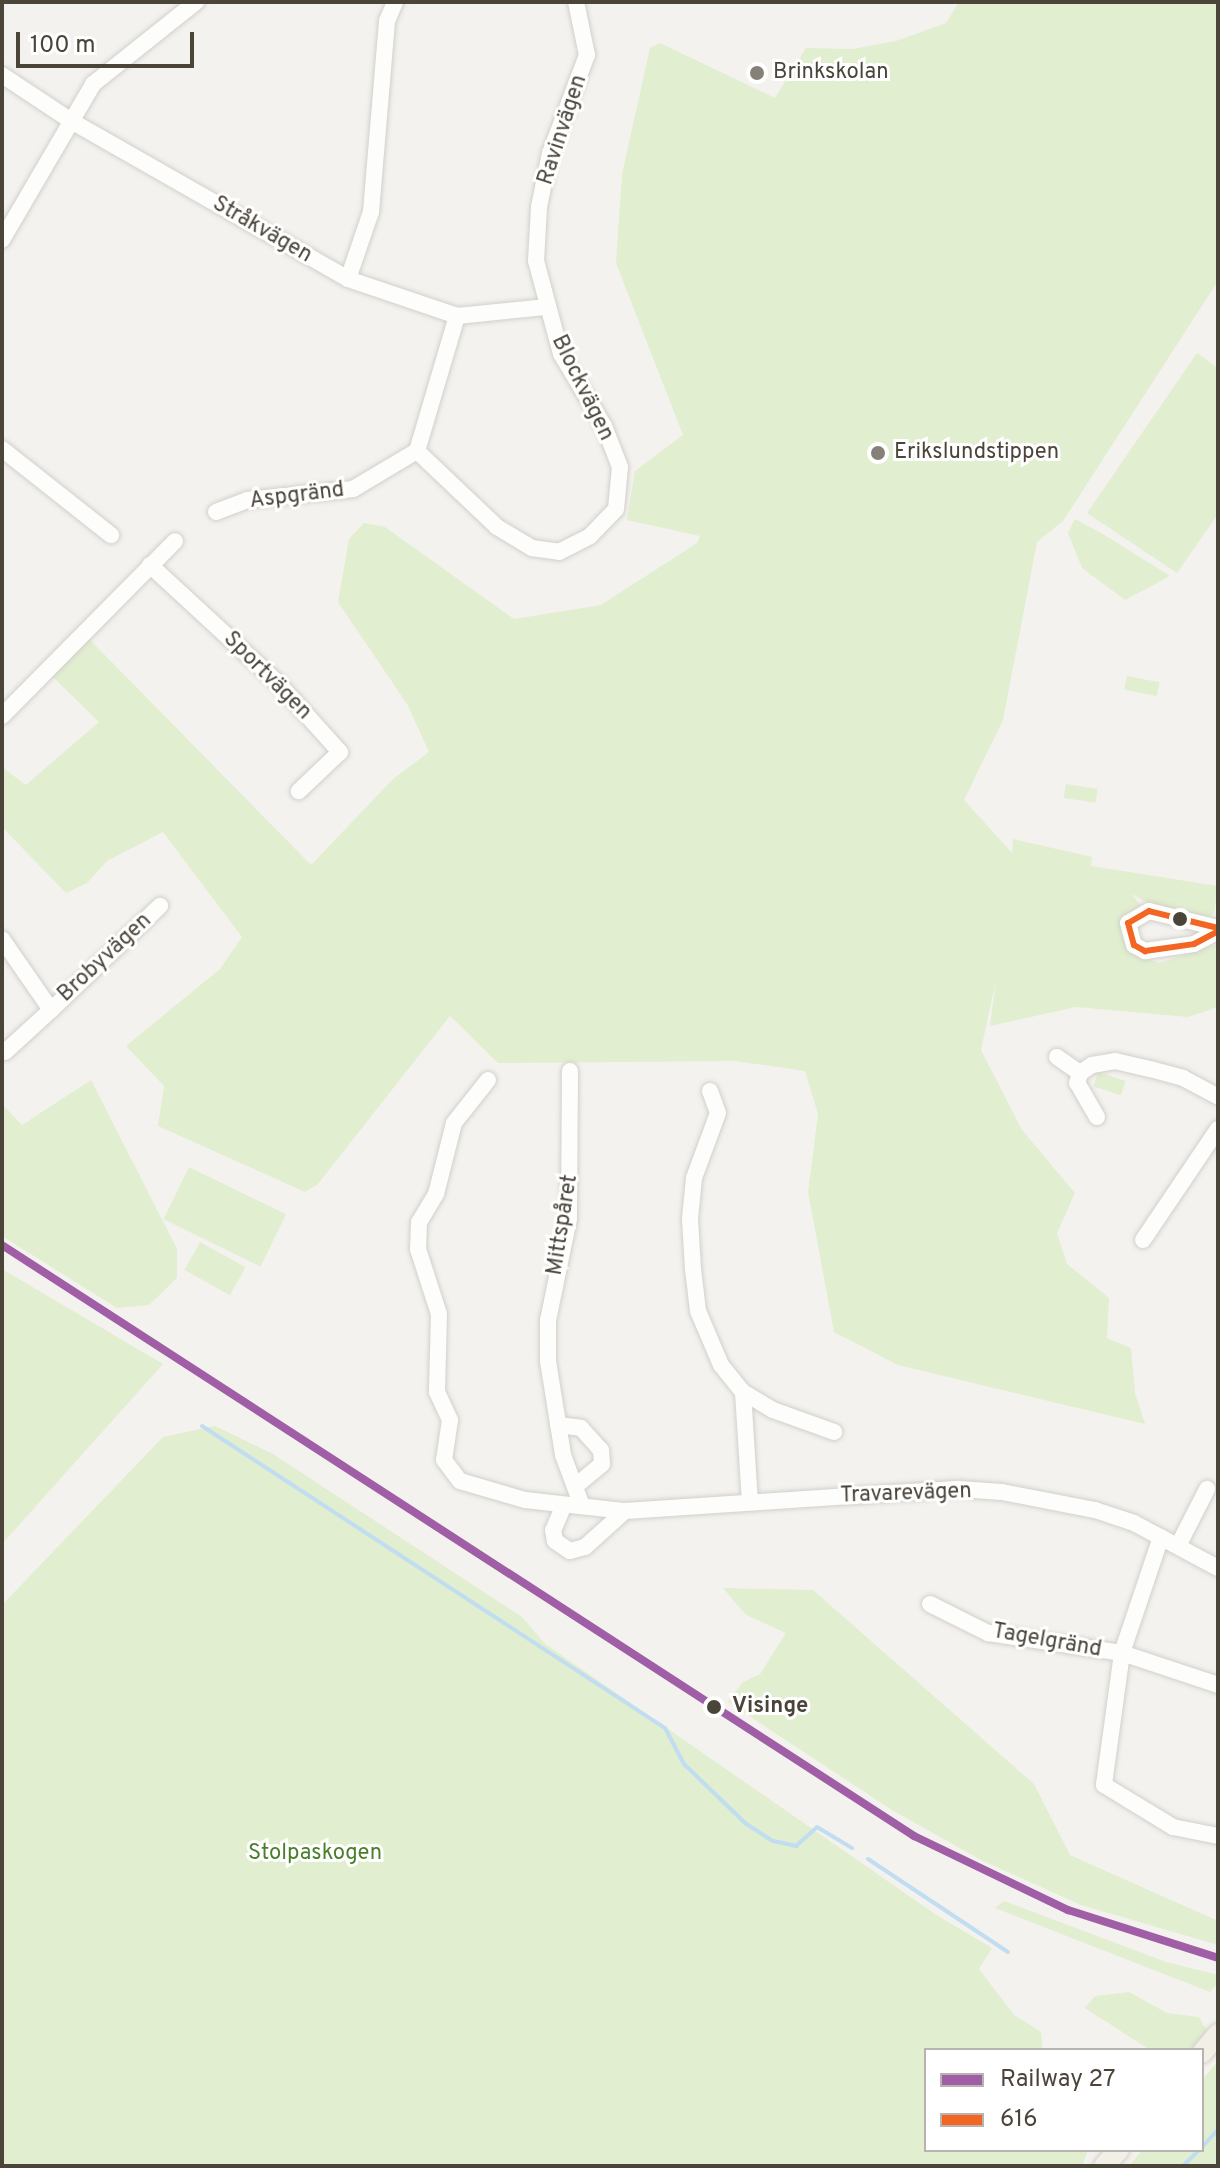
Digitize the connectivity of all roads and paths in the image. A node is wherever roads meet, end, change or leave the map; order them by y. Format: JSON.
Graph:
{"nodes":[{"id":1,"x":395,"y":2,"type":"edge"},
{"id":2,"x":576,"y":2,"type":"edge"},
{"id":3,"x":189,"y":4,"type":"edge"},
{"id":4,"x":2,"y":75,"type":"edge"},
{"id":5,"x":73,"y":122,"type":"junction"},
{"id":6,"x":2,"y":240,"type":"edge"},
{"id":7,"x":348,"y":279,"type":"junction"},
{"id":8,"x":545,"y":307,"type":"junction"},
{"id":9,"x":457,"y":316,"type":"junction"},
{"id":10,"x":2,"y":449,"type":"edge"},
{"id":11,"x":417,"y":451,"type":"junction"},
{"id":12,"x":216,"y":512,"type":"dead end"},
{"id":13,"x":111,"y":535,"type":"dead end"},
{"id":14,"x":175,"y":541,"type":"dead end"},
{"id":15,"x":150,"y":565,"type":"junction"},
{"id":16,"x":2,"y":716,"type":"edge"},
{"id":17,"x":299,"y":791,"type":"dead end"},
{"id":18,"x":160,"y":906,"type":"dead end"},
{"id":19,"x":1218,"y":929,"type":"edge"},
{"id":20,"x":2,"y":939,"type":"edge"},
{"id":21,"x":51,"y":1010,"type":"junction"},
{"id":22,"x":5,"y":1052,"type":"dead end"},
{"id":23,"x":1057,"y":1057,"type":"dead end"},
{"id":24,"x":570,"y":1071,"type":"dead end"},
{"id":25,"x":1080,"y":1073,"type":"junction"},
{"id":26,"x":488,"y":1080,"type":"dead end"},
{"id":27,"x":710,"y":1091,"type":"dead end"},
{"id":28,"x":1217,"y":1093,"type":"edge"},
{"id":29,"x":1097,"y":1117,"type":"dead end"},
{"id":30,"x":1218,"y":1129,"type":"edge"},
{"id":31,"x":1143,"y":1240,"type":"dead end"},
{"id":32,"x":743,"y":1392,"type":"junction"},
{"id":33,"x":777,"y":1411,"type":"junction"},
{"id":34,"x":558,"y":1425,"type":"junction"},
{"id":35,"x":748,"y":1425,"type":"junction"},
{"id":36,"x":834,"y":1432,"type":"dead end"},
{"id":37,"x":577,"y":1485,"type":"junction"},
{"id":38,"x":1207,"y":1489,"type":"dead end"},
{"id":39,"x":750,"y":1502,"type":"junction"},
{"id":40,"x":582,"y":1506,"type":"junction"},
{"id":41,"x":563,"y":1507,"type":"junction"},
{"id":42,"x":625,"y":1511,"type":"junction"},
{"id":43,"x":1161,"y":1537,"type":"junction"},
{"id":44,"x":1179,"y":1544,"type":"junction"},
{"id":45,"x":1218,"y":1568,"type":"edge"},
{"id":46,"x":930,"y":1604,"type":"dead end"},
{"id":47,"x":1122,"y":1653,"type":"junction"},
{"id":48,"x":1218,"y":1685,"type":"edge"},
{"id":49,"x":1218,"y":1836,"type":"edge"},
{"id":50,"x":1218,"y":2034,"type":"edge"},
{"id":51,"x":1204,"y":2051,"type":"edge"}],
"edges":[{"from":1,"to":7,"type":"street"},
{"from":2,"to":8,"type":"street","name":"Ravinvägen"},
{"from":3,"to":5,"type":"street"},
{"from":4,"to":5,"type":"street","name":"Stråkvägen"},
{"from":5,"to":6,"type":"street"},
{"from":5,"to":7,"type":"street","name":"Stråkvägen"},
{"from":7,"to":9,"type":"street","name":"Stråkvägen"},
{"from":8,"to":9,"type":"street","name":"Stråkvägen"},
{"from":8,"to":11,"type":"street","name":"Blockvägen"},
{"from":9,"to":11,"type":"street"},
{"from":10,"to":13,"type":"street"},
{"from":11,"to":12,"type":"street","name":"Aspgränd"},
{"from":14,"to":15,"type":"street"},
{"from":15,"to":16,"type":"street"},
{"from":15,"to":17,"type":"street","name":"Sportvägen"},
{"from":18,"to":21,"type":"street","name":"Brobyvägen"},
{"from":19,"to":19,"type":"street"},
{"from":20,"to":21,"type":"street","name":"Brobyvägen"},
{"from":21,"to":22,"type":"street","name":"Brobyvägen"},
{"from":23,"to":25,"type":"street"},
{"from":24,"to":34,"type":"street","name":"Mittspåret"},
{"from":25,"to":28,"type":"street"},
{"from":25,"to":29,"type":"street"},
{"from":26,"to":41,"type":"street","name":"Travarevägen"},
{"from":27,"to":32,"type":"street"},
{"from":30,"to":31,"type":"street"},
{"from":32,"to":33,"type":"street"},
{"from":32,"to":35,"type":"street"},
{"from":33,"to":35,"type":"street"},
{"from":33,"to":36,"type":"street"},
{"from":34,"to":37,"type":"street","name":"Mittspåret"},
{"from":34,"to":37,"type":"street"},
{"from":35,"to":39,"type":"street"},
{"from":37,"to":40,"type":"street","name":"Mittspåret"},
{"from":38,"to":44,"type":"street"},
{"from":39,"to":42,"type":"street","name":"Travarevägen"},
{"from":39,"to":43,"type":"street","name":"Travarevägen"},
{"from":40,"to":41,"type":"street","name":"Travarevägen"},
{"from":40,"to":42,"type":"street","name":"Travarevägen"},
{"from":41,"to":42,"type":"street"},
{"from":43,"to":44,"type":"street","name":"Travarevägen"},
{"from":43,"to":47,"type":"street"},
{"from":44,"to":45,"type":"street","name":"Travarevägen"},
{"from":46,"to":47,"type":"street","name":"Tagelgränd"},
{"from":47,"to":48,"type":"street","name":"Tagelgränd"},
{"from":47,"to":49,"type":"street"},
{"from":50,"to":51,"type":"main road"}]}
